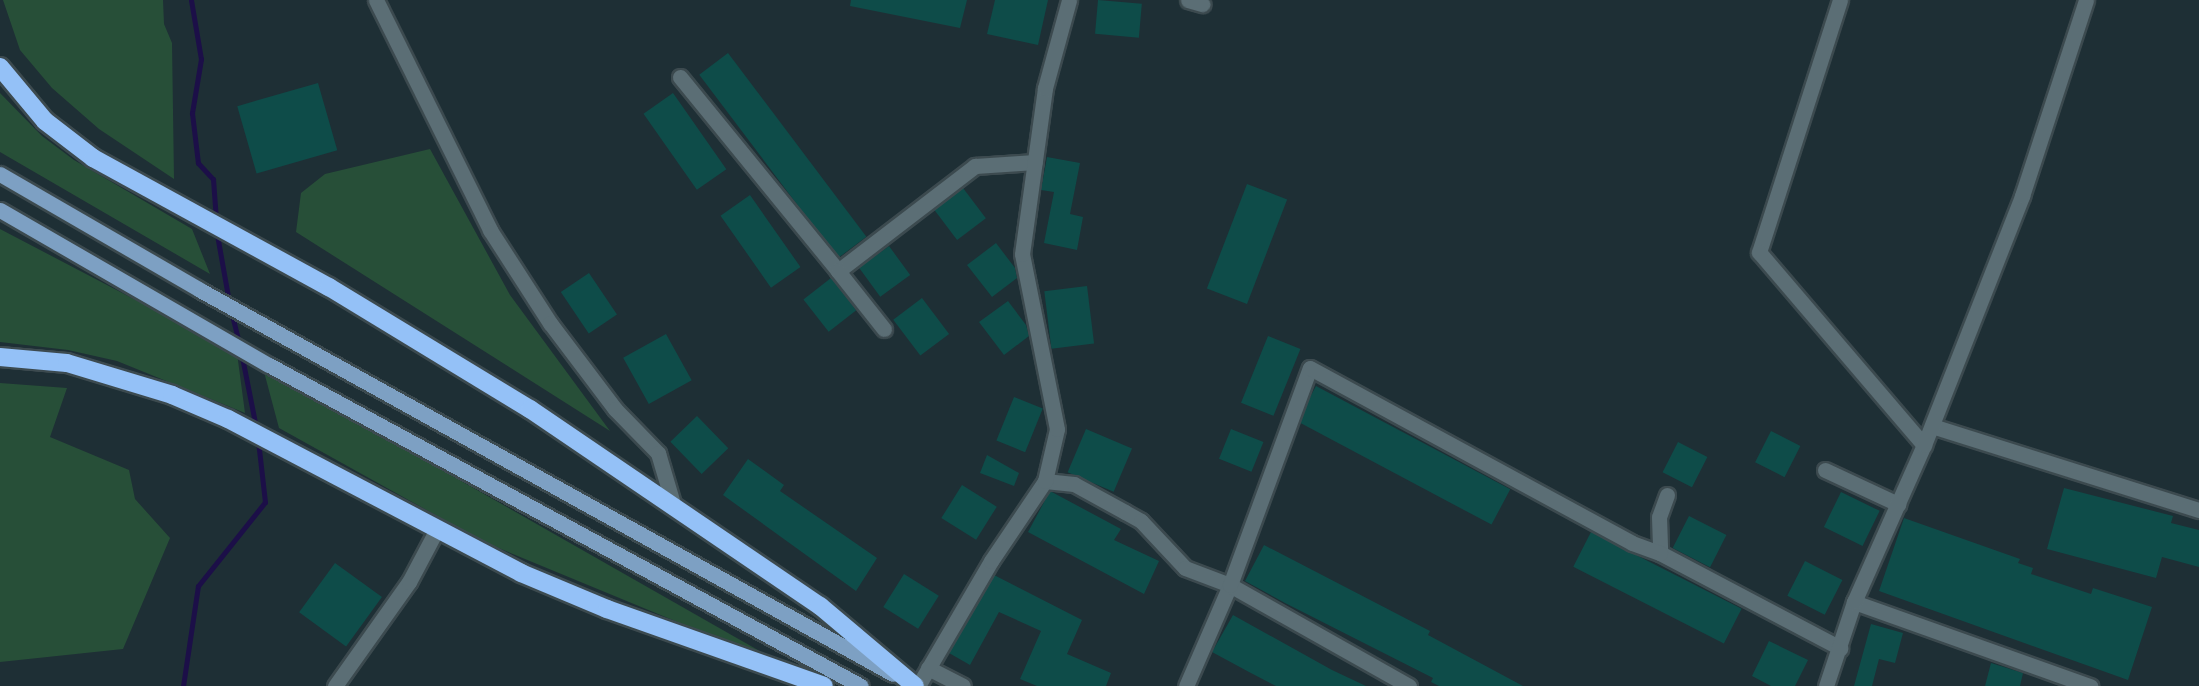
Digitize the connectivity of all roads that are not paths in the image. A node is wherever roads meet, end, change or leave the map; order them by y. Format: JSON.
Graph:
{"nodes":[{"id":1,"x":376,"y":0,"type":"edge"},
{"id":2,"x":1069,"y":0,"type":"edge"},
{"id":3,"x":1840,"y":0,"type":"edge"},
{"id":4,"x":2086,"y":0,"type":"edge"},
{"id":5,"x":0,"y":67,"type":"edge"},
{"id":6,"x":680,"y":77,"type":"dead end"},
{"id":7,"x":1035,"y":162,"type":"junction"},
{"id":8,"x":0,"y":174,"type":"edge"},
{"id":9,"x":0,"y":210,"type":"edge"},
{"id":10,"x":838,"y":271,"type":"junction"},
{"id":11,"x":884,"y":329,"type":"dead end"},
{"id":12,"x":0,"y":357,"type":"edge"},
{"id":13,"x":1932,"y":426,"type":"junction"},
{"id":14,"x":1924,"y":446,"type":"junction"},
{"id":15,"x":1825,"y":470,"type":"dead end"},
{"id":16,"x":1045,"y":481,"type":"junction"},
{"id":17,"x":1667,"y":495,"type":"dead end"},
{"id":18,"x":1898,"y":504,"type":"junction"},
{"id":19,"x":674,"y":507,"type":"junction"},
{"id":20,"x":2199,"y":510,"type":"edge"},
{"id":21,"x":436,"y":531,"type":"junction"},
{"id":22,"x":1660,"y":553,"type":"junction"},
{"id":23,"x":1230,"y":585,"type":"junction"},
{"id":24,"x":1854,"y":602,"type":"junction"},
{"id":25,"x":1840,"y":648,"type":"junction"},
{"id":26,"x":928,"y":668,"type":"junction"},
{"id":27,"x":335,"y":686,"type":"edge"},
{"id":28,"x":824,"y":686,"type":"edge"},
{"id":29,"x":861,"y":686,"type":"edge"},
{"id":30,"x":916,"y":686,"type":"edge"},
{"id":31,"x":963,"y":686,"type":"edge"},
{"id":32,"x":1186,"y":686,"type":"edge"},
{"id":33,"x":1409,"y":686,"type":"edge"},
{"id":34,"x":1826,"y":686,"type":"edge"},
{"id":35,"x":2090,"y":686,"type":"edge"}],
"edges":[{"from":1,"to":19,"type":"street"},
{"from":2,"to":7,"type":"street"},
{"from":3,"to":14,"type":"street"},
{"from":4,"to":13,"type":"street"},
{"from":5,"to":19,"type":"highway"},
{"from":6,"to":10,"type":"street"},
{"from":7,"to":10,"type":"street"},
{"from":7,"to":16,"type":"street"},
{"from":8,"to":30,"type":"main road"},
{"from":9,"to":29,"type":"main road"},
{"from":10,"to":11,"type":"street"},
{"from":12,"to":21,"type":"highway"},
{"from":13,"to":14,"type":"street"},
{"from":13,"to":20,"type":"street"},
{"from":14,"to":18,"type":"street"},
{"from":15,"to":18,"type":"street"},
{"from":16,"to":23,"type":"street"},
{"from":16,"to":26,"type":"street"},
{"from":17,"to":22,"type":"street"},
{"from":18,"to":24,"type":"street"},
{"from":19,"to":30,"type":"highway"},
{"from":21,"to":27,"type":"street"},
{"from":21,"to":28,"type":"highway"},
{"from":22,"to":23,"type":"street"},
{"from":22,"to":25,"type":"street"},
{"from":23,"to":32,"type":"street"},
{"from":23,"to":33,"type":"street"},
{"from":24,"to":25,"type":"street"},
{"from":24,"to":35,"type":"street"},
{"from":25,"to":34,"type":"street"},
{"from":26,"to":30,"type":"street"},
{"from":26,"to":31,"type":"street"}]}
